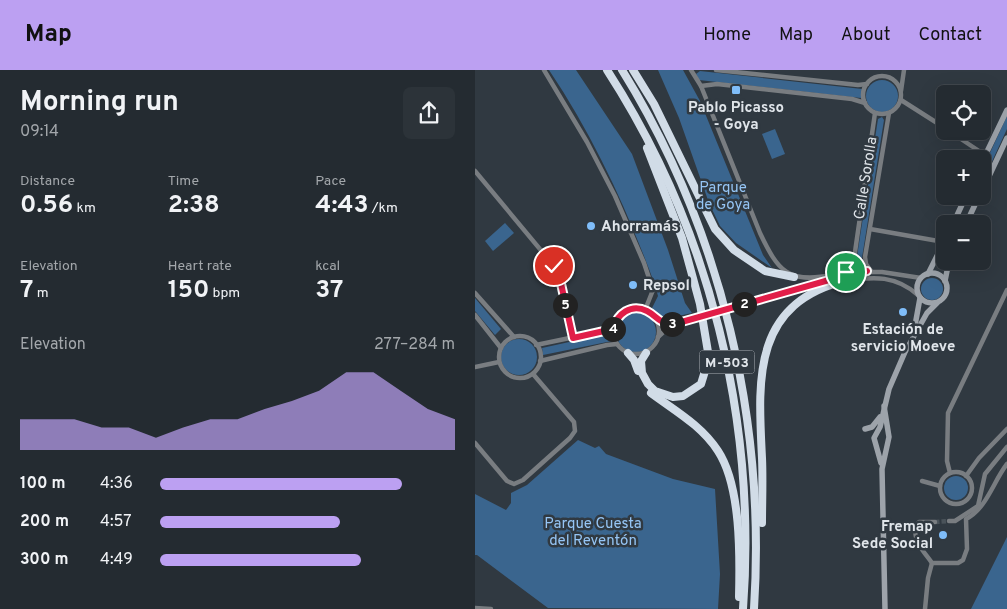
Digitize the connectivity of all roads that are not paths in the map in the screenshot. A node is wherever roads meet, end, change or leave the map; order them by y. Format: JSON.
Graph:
{"nodes":[{"id":1,"x":544,"y":70,"type":"edge"},
{"id":2,"x":607,"y":70,"type":"edge"},
{"id":3,"x":622,"y":70,"type":"edge"},
{"id":4,"x":632,"y":70,"type":"edge"},
{"id":5,"x":691,"y":70,"type":"edge"},
{"id":6,"x":717,"y":70,"type":"edge"},
{"id":7,"x":903,"y":72,"type":"edge"},
{"id":8,"x":893,"y":80,"type":"junction"},
{"id":9,"x":867,"y":84,"type":"junction"},
{"id":10,"x":701,"y":86,"type":"junction"},
{"id":11,"x":901,"y":91,"type":"junction"},
{"id":12,"x":901,"y":100,"type":"junction"},
{"id":13,"x":865,"y":103,"type":"junction"},
{"id":14,"x":1007,"y":110,"type":"edge"},
{"id":15,"x":875,"y":113,"type":"junction"},
{"id":16,"x":889,"y":113,"type":"junction"},
{"id":17,"x":936,"y":122,"type":"edge"},
{"id":18,"x":641,"y":129,"type":"junction"},
{"id":19,"x":1007,"y":138,"type":"edge"},
{"id":20,"x":961,"y":140,"type":"edge"},
{"id":21,"x":664,"y":147,"type":"junction"},
{"id":22,"x":974,"y":150,"type":"edge"},
{"id":23,"x":988,"y":150,"type":"edge"},
{"id":24,"x":475,"y":172,"type":"edge"},
{"id":25,"x":991,"y":172,"type":"edge"},
{"id":26,"x":870,"y":229,"type":"junction"},
{"id":27,"x":936,"y":240,"type":"edge"},
{"id":28,"x":856,"y":246,"type":"junction"},
{"id":29,"x":867,"y":248,"type":"junction"},
{"id":30,"x":936,"y":258,"type":"edge"},
{"id":31,"x":947,"y":270,"type":"edge"},
{"id":32,"x":869,"y":271,"type":"junction"},
{"id":33,"x":928,"y":274,"type":"junction"},
{"id":34,"x":847,"y":276,"type":"junction"},
{"id":35,"x":794,"y":277,"type":"junction"},
{"id":36,"x":921,"y":278,"type":"junction"},
{"id":37,"x":945,"y":281,"type":"junction"},
{"id":38,"x":823,"y":283,"type":"junction"},
{"id":39,"x":1007,"y":290,"type":"edge"},
{"id":40,"x":475,"y":293,"type":"edge"},
{"id":41,"x":919,"y":297,"type":"junction"},
{"id":42,"x":937,"y":303,"type":"junction"},
{"id":43,"x":645,"y":310,"type":"junction"},
{"id":44,"x":475,"y":315,"type":"edge"},
{"id":45,"x":656,"y":320,"type":"junction"},
{"id":46,"x":671,"y":325,"type":"junction"},
{"id":47,"x":613,"y":329,"type":"junction"},
{"id":48,"x":514,"y":337,"type":"junction"},
{"id":49,"x":659,"y":337,"type":"junction"},
{"id":50,"x":573,"y":338,"type":"junction"},
{"id":51,"x":912,"y":338,"type":"junction"},
{"id":52,"x":617,"y":344,"type":"junction"},
{"id":53,"x":537,"y":345,"type":"junction"},
{"id":54,"x":501,"y":348,"type":"junction"},
{"id":55,"x":646,"y":352,"type":"junction"},
{"id":56,"x":628,"y":353,"type":"junction"},
{"id":57,"x":540,"y":361,"type":"junction"},
{"id":58,"x":499,"y":362,"type":"junction"},
{"id":59,"x":475,"y":367,"type":"edge"},
{"id":60,"x":533,"y":374,"type":"junction"},
{"id":61,"x":884,"y":406,"type":"junction"},
{"id":62,"x":1007,"y":429,"type":"edge"},
{"id":63,"x":877,"y":432,"type":"junction"},
{"id":64,"x":887,"y":433,"type":"junction"},
{"id":65,"x":475,"y":443,"type":"edge"},
{"id":66,"x":876,"y":443,"type":"junction"},
{"id":67,"x":886,"y":443,"type":"junction"},
{"id":68,"x":1007,"y":447,"type":"edge"},
{"id":69,"x":1007,"y":464,"type":"edge"},
{"id":70,"x":882,"y":469,"type":"junction"},
{"id":71,"x":950,"y":473,"type":"junction"},
{"id":72,"x":966,"y":476,"type":"junction"},
{"id":73,"x":922,"y":482,"type":"dead end"},
{"id":74,"x":940,"y":486,"type":"junction"},
{"id":75,"x":966,"y":519,"type":"junction"},
{"id":76,"x":935,"y":522,"type":"tunnel mouth"},
{"id":77,"x":932,"y":563,"type":"junction"},
{"id":78,"x":757,"y":567,"type":"junction"},
{"id":79,"x":475,"y":608,"type":"edge"},
{"id":80,"x":491,"y":609,"type":"edge"},
{"id":81,"x":739,"y":609,"type":"edge"},
{"id":82,"x":743,"y":609,"type":"edge"},
{"id":83,"x":754,"y":609,"type":"edge"},
{"id":84,"x":885,"y":609,"type":"edge"},
{"id":85,"x":925,"y":609,"type":"edge"}],
"edges":[{"from":1,"to":43,"type":"street"},
{"from":2,"to":18,"type":"highway","number":"M-503"},
{"from":3,"to":21,"type":"highway","number":"M-503"},
{"from":4,"to":21,"type":"highway"},
{"from":4,"to":35,"type":"highway"},
{"from":5,"to":10,"type":"street"},
{"from":6,"to":9,"type":"street"},
{"from":7,"to":8,"type":"street"},
{"from":7,"to":11,"type":"street"},
{"from":8,"to":9,"type":"street"},
{"from":8,"to":11,"type":"street"},
{"from":9,"to":13,"type":"street"},
{"from":10,"to":13,"type":"street"},
{"from":10,"to":35,"type":"street"},
{"from":11,"to":12,"type":"street"},
{"from":12,"to":16,"type":"street"},
{"from":12,"to":17,"type":"street"},
{"from":13,"to":15,"type":"street"},
{"from":14,"to":23,"type":"street"},
{"from":15,"to":16,"type":"street"},
{"from":15,"to":28,"type":"street","name":"Calle Sorolla"},
{"from":16,"to":26,"type":"street","name":"Calle Sorolla"},
{"from":18,"to":55,"type":"highway"},
{"from":18,"to":82,"type":"highway","number":"M-503"},
{"from":19,"to":25,"type":"street"},
{"from":20,"to":22,"type":"street"},
{"from":21,"to":78,"type":"highway","number":"M-503"},
{"from":24,"to":50,"type":"street"},
{"from":26,"to":27,"type":"street"},
{"from":26,"to":29,"type":"street","name":"Calle Sorolla"},
{"from":28,"to":29,"type":"street"},
{"from":28,"to":34,"type":"street","name":"Calle Sorolla"},
{"from":29,"to":32,"type":"street","name":"Calle Sorolla"},
{"from":30,"to":33,"type":"street"},
{"from":31,"to":37,"type":"street"},
{"from":32,"to":34,"type":"street"},
{"from":32,"to":36,"type":"street"},
{"from":32,"to":38,"type":"street"},
{"from":33,"to":36,"type":"street"},
{"from":33,"to":37,"type":"street"},
{"from":34,"to":35,"type":"street"},
{"from":34,"to":38,"type":"street"},
{"from":34,"to":41,"type":"street"},
{"from":34,"to":78,"type":"highway","number":"M-503"},
{"from":36,"to":41,"type":"street"},
{"from":37,"to":42,"type":"street"},
{"from":38,"to":46,"type":"street"},
{"from":39,"to":71,"type":"street"},
{"from":40,"to":48,"type":"street"},
{"from":41,"to":42,"type":"street"},
{"from":41,"to":51,"type":"street"},
{"from":42,"to":51,"type":"street"},
{"from":43,"to":45,"type":"street"},
{"from":43,"to":47,"type":"street"},
{"from":44,"to":54,"type":"street"},
{"from":45,"to":46,"type":"street"},
{"from":45,"to":49,"type":"street"},
{"from":46,"to":49,"type":"street"},
{"from":47,"to":50,"type":"street"},
{"from":47,"to":52,"type":"street"},
{"from":48,"to":53,"type":"street"},
{"from":48,"to":54,"type":"street"},
{"from":49,"to":55,"type":"street"},
{"from":50,"to":53,"type":"street"},
{"from":51,"to":61,"type":"street"},
{"from":52,"to":56,"type":"street"},
{"from":52,"to":57,"type":"street"},
{"from":53,"to":57,"type":"street"},
{"from":54,"to":58,"type":"street"},
{"from":55,"to":56,"type":"street"},
{"from":56,"to":81,"type":"highway"},
{"from":57,"to":60,"type":"street"},
{"from":58,"to":59,"type":"street"},
{"from":58,"to":60,"type":"street"},
{"from":60,"to":65,"type":"street"},
{"from":61,"to":63,"type":"street"},
{"from":61,"to":63,"type":"street"},
{"from":61,"to":64,"type":"street"},
{"from":62,"to":72,"type":"street"},
{"from":63,"to":64,"type":"street"},
{"from":63,"to":66,"type":"street"},
{"from":64,"to":67,"type":"street"},
{"from":66,"to":67,"type":"street"},
{"from":66,"to":70,"type":"street"},
{"from":67,"to":70,"type":"street"},
{"from":68,"to":75,"type":"street"},
{"from":69,"to":75,"type":"street"},
{"from":70,"to":84,"type":"street"},
{"from":71,"to":72,"type":"street"},
{"from":71,"to":74,"type":"street"},
{"from":72,"to":74,"type":"street"},
{"from":73,"to":74,"type":"street"},
{"from":75,"to":77,"type":"street"},
{"from":76,"to":77,"type":"street"},
{"from":77,"to":85,"type":"street"},
{"from":78,"to":83,"type":"highway","number":"M-503"},
{"from":79,"to":80,"type":"street"}]}
